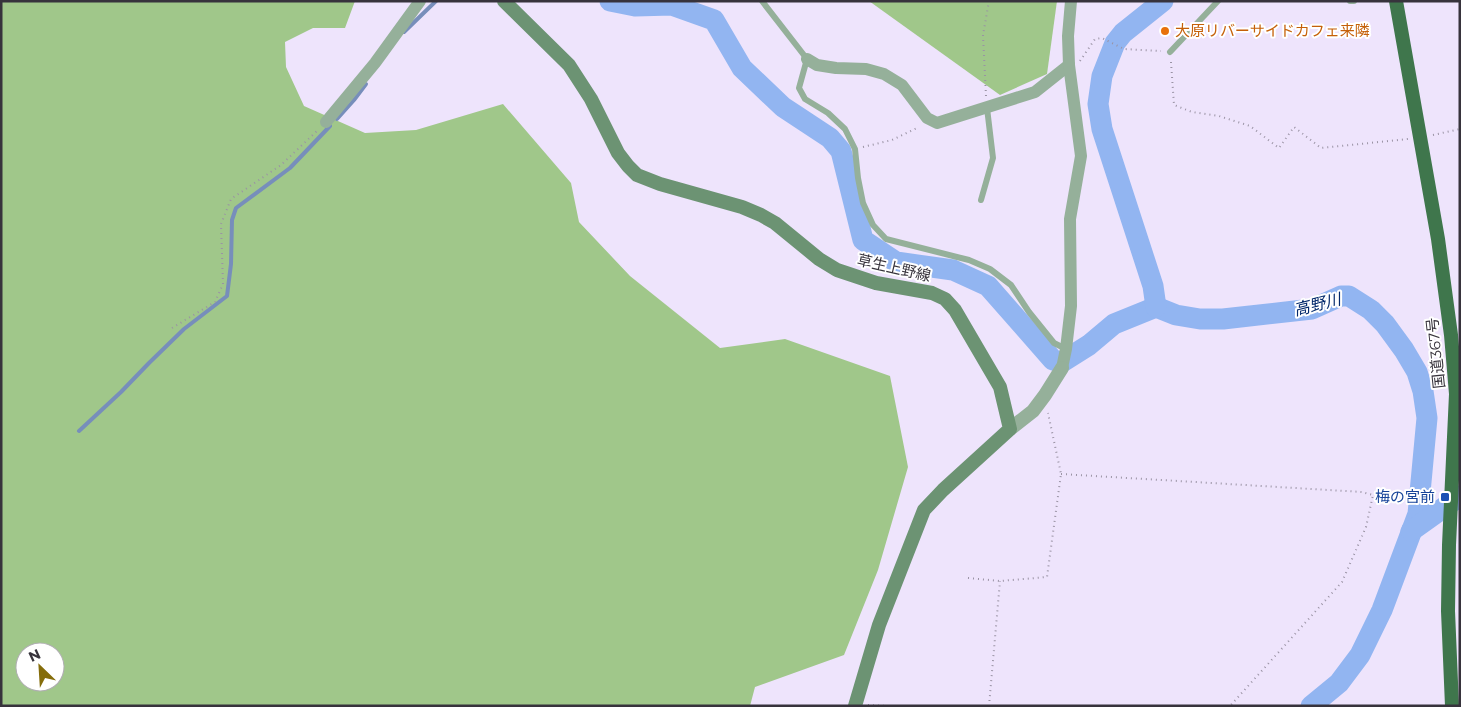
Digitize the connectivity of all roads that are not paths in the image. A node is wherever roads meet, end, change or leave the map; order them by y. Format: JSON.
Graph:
{"nodes":[{"id":1,"x":420,"y":1,"type":"edge"},
{"id":2,"x":504,"y":1,"type":"edge"},
{"id":3,"x":762,"y":1,"type":"edge"},
{"id":4,"x":1071,"y":1,"type":"edge"},
{"id":5,"x":1218,"y":1,"type":"edge"},
{"id":6,"x":1396,"y":1,"type":"edge"},
{"id":7,"x":1170,"y":52,"type":"road end"},
{"id":8,"x":807,"y":60,"type":"junction"},
{"id":9,"x":1069,"y":65,"type":"junction"},
{"id":10,"x":987,"y":108,"type":"junction"},
{"id":11,"x":326,"y":122,"type":"road end"},
{"id":12,"x":981,"y":200,"type":"dead end"},
{"id":13,"x":1066,"y":349,"type":"junction"},
{"id":14,"x":1062,"y":368,"type":"joint"},
{"id":15,"x":1010,"y":429,"type":"junction"},
{"id":16,"x":855,"y":705,"type":"edge"},
{"id":17,"x":1452,"y":706,"type":"edge"}],
"edges":[{"from":1,"to":11,"type":"street"},
{"from":2,"to":15,"type":"main road","name":"草生上野線"},
{"from":3,"to":8,"type":"lane"},
{"from":4,"to":9,"type":"street"},
{"from":5,"to":7,"type":"lane"},
{"from":6,"to":17,"type":"highway","name":"国道367号"},
{"from":8,"to":10,"type":"street"},
{"from":8,"to":13,"type":"lane"},
{"from":9,"to":10,"type":"street"},
{"from":9,"to":13,"type":"street"},
{"from":10,"to":12,"type":"lane"},
{"from":13,"to":14,"type":"street"},
{"from":14,"to":15,"type":"street"},
{"from":15,"to":16,"type":"main road"}]}
